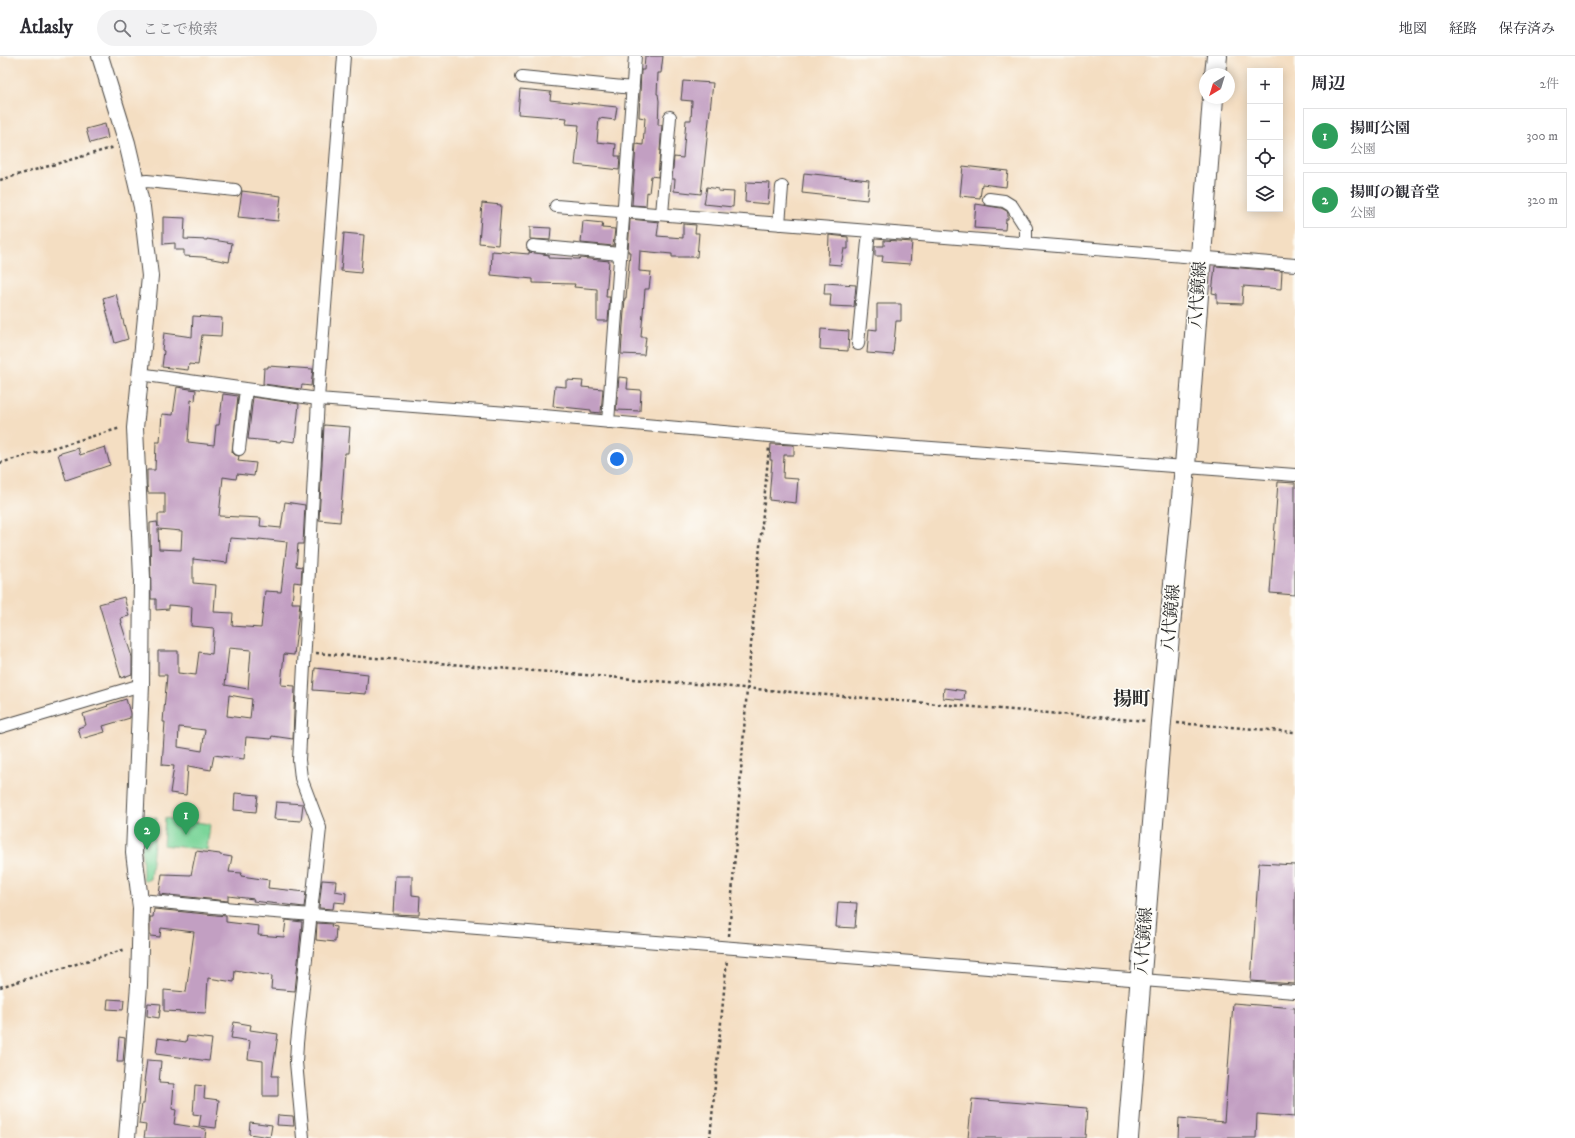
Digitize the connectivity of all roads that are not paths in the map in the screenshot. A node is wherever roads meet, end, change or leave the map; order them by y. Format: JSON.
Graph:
{"nodes":[{"id":1,"x":100,"y":56,"type":"edge"},
{"id":2,"x":344,"y":56,"type":"edge"},
{"id":3,"x":635,"y":56,"type":"edge"},
{"id":4,"x":1217,"y":56,"type":"edge"},
{"id":5,"x":1216,"y":68,"type":"edge"},
{"id":6,"x":522,"y":77,"type":"dead end"},
{"id":7,"x":633,"y":88,"type":"junction"},
{"id":8,"x":1213,"y":104,"type":"edge"},
{"id":9,"x":670,"y":117,"type":"dead end"},
{"id":10,"x":136,"y":182,"type":"junction"},
{"id":11,"x":782,"y":187,"type":"dead end"},
{"id":12,"x":235,"y":190,"type":"dead end"},
{"id":13,"x":989,"y":199,"type":"dead end"},
{"id":14,"x":556,"y":206,"type":"dead end"},
{"id":15,"x":623,"y":212,"type":"junction"},
{"id":16,"x":662,"y":214,"type":"junction"},
{"id":17,"x":779,"y":224,"type":"junction"},
{"id":18,"x":869,"y":231,"type":"junction"},
{"id":19,"x":1026,"y":243,"type":"junction"},
{"id":20,"x":533,"y":246,"type":"dead end"},
{"id":21,"x":620,"y":254,"type":"junction"},
{"id":22,"x":1201,"y":258,"type":"junction"},
{"id":23,"x":1295,"y":266,"type":"edge"},
{"id":24,"x":858,"y":344,"type":"dead end"},
{"id":25,"x":139,"y":374,"type":"junction"},
{"id":26,"x":246,"y":389,"type":"junction"},
{"id":27,"x":318,"y":399,"type":"junction"},
{"id":28,"x":608,"y":422,"type":"junction"},
{"id":29,"x":239,"y":449,"type":"dead end"},
{"id":30,"x":1185,"y":466,"type":"junction"},
{"id":31,"x":1295,"y":475,"type":"edge"},
{"id":32,"x":141,"y":686,"type":"junction"},
{"id":33,"x":0,"y":727,"type":"edge"},
{"id":34,"x":140,"y":900,"type":"junction"},
{"id":35,"x":311,"y":914,"type":"junction"},
{"id":36,"x":1141,"y":980,"type":"junction"},
{"id":37,"x":1295,"y":992,"type":"edge"},
{"id":38,"x":127,"y":1138,"type":"edge"},
{"id":39,"x":303,"y":1138,"type":"edge"},
{"id":40,"x":1128,"y":1138,"type":"edge"}],
"edges":[{"from":1,"to":10,"type":"street"},
{"from":2,"to":27,"type":"street"},
{"from":3,"to":7,"type":"street"},
{"from":4,"to":5,"type":"main road"},
{"from":6,"to":7,"type":"street"},
{"from":7,"to":15,"type":"street"},
{"from":8,"to":22,"type":"main road","name":"八代鏡線"},
{"from":9,"to":16,"type":"street"},
{"from":10,"to":12,"type":"street"},
{"from":10,"to":25,"type":"street"},
{"from":11,"to":17,"type":"street"},
{"from":13,"to":19,"type":"street"},
{"from":14,"to":15,"type":"street"},
{"from":15,"to":16,"type":"street"},
{"from":15,"to":21,"type":"street"},
{"from":16,"to":17,"type":"street"},
{"from":17,"to":18,"type":"street"},
{"from":18,"to":19,"type":"street"},
{"from":18,"to":24,"type":"street"},
{"from":19,"to":22,"type":"street"},
{"from":20,"to":21,"type":"street"},
{"from":21,"to":28,"type":"street"},
{"from":22,"to":23,"type":"street"},
{"from":22,"to":30,"type":"main road","name":"八代鏡線"},
{"from":25,"to":26,"type":"street"},
{"from":25,"to":32,"type":"street"},
{"from":26,"to":27,"type":"street"},
{"from":26,"to":29,"type":"street"},
{"from":27,"to":28,"type":"street"},
{"from":27,"to":35,"type":"street"},
{"from":28,"to":30,"type":"street"},
{"from":30,"to":31,"type":"street"},
{"from":30,"to":36,"type":"main road","name":"八代鏡線"},
{"from":32,"to":33,"type":"street"},
{"from":32,"to":34,"type":"street"},
{"from":34,"to":35,"type":"street"},
{"from":34,"to":38,"type":"street"},
{"from":35,"to":36,"type":"street"},
{"from":35,"to":39,"type":"street"},
{"from":36,"to":37,"type":"street"},
{"from":36,"to":40,"type":"main road","name":"八代鏡線"}]}
